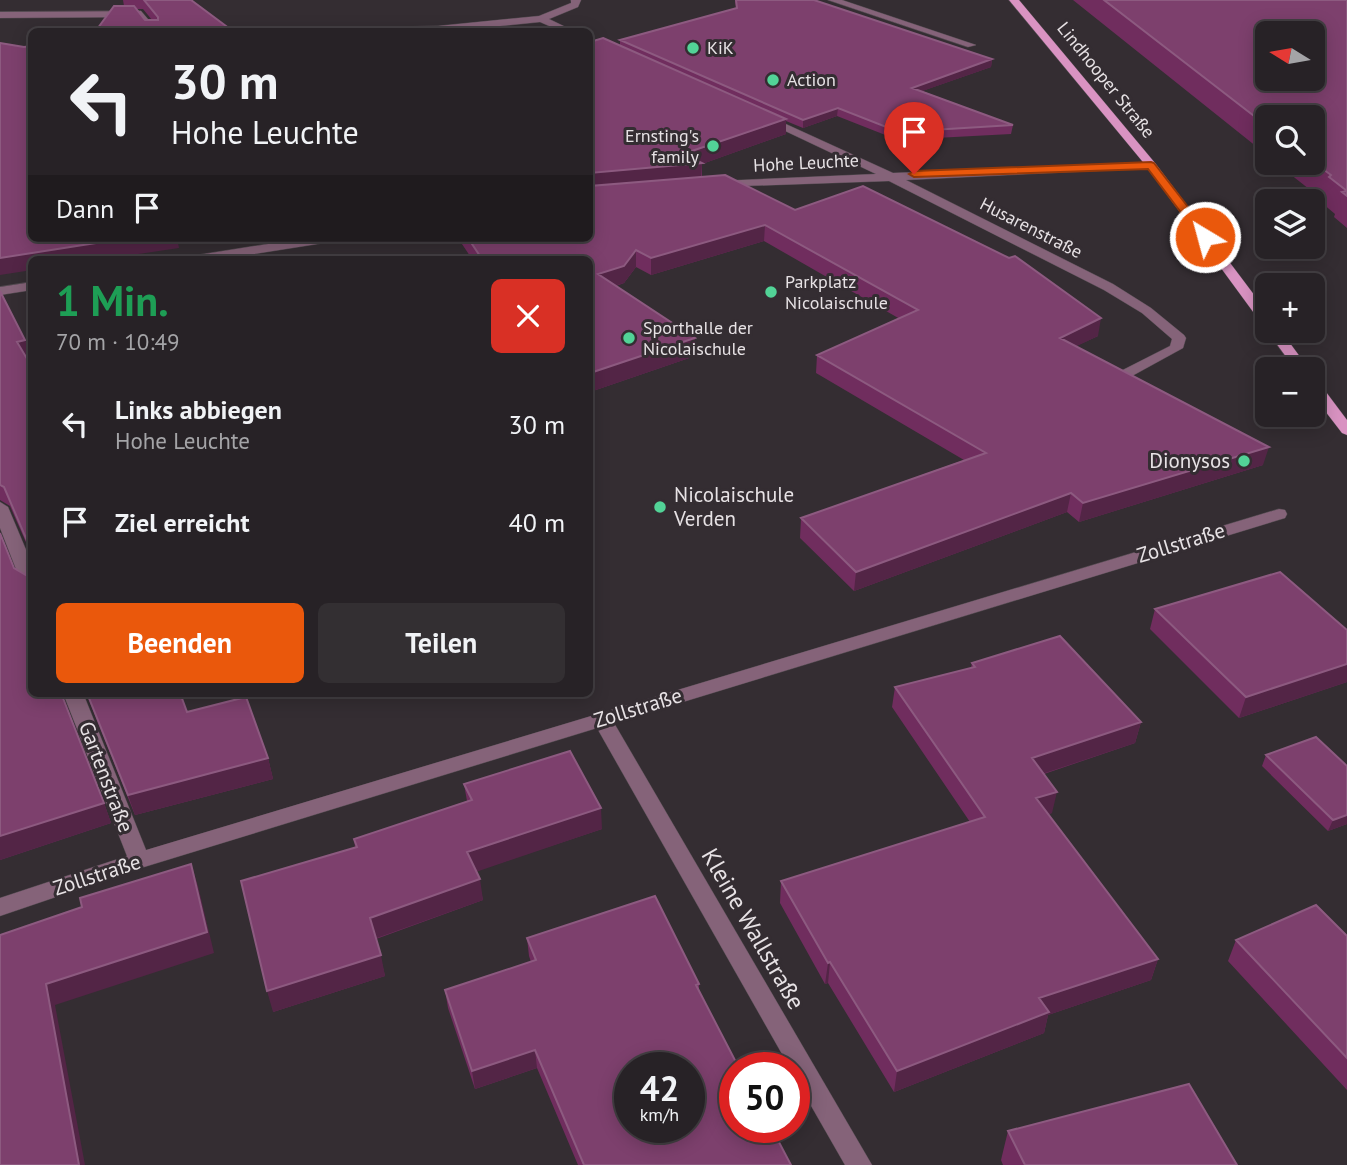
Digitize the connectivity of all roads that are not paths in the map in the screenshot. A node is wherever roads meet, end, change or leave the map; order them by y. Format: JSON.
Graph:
{"nodes":[{"id":1,"x":576,"y":0,"type":"edge"},
{"id":2,"x":833,"y":0,"type":"edge"},
{"id":3,"x":1014,"y":0,"type":"edge"},
{"id":4,"x":0,"y":15,"type":"edge"},
{"id":5,"x":541,"y":19,"type":"junction"},
{"id":6,"x":152,"y":28,"type":"edge"},
{"id":7,"x":445,"y":28,"type":"edge"},
{"id":8,"x":562,"y":28,"type":"edge"},
{"id":9,"x":971,"y":45,"type":"dead end"},
{"id":10,"x":752,"y":112,"type":"edge"},
{"id":11,"x":1151,"y":165,"type":"junction"},
{"id":12,"x":890,"y":175,"type":"junction"},
{"id":13,"x":701,"y":186,"type":"edge"},
{"id":14,"x":305,"y":242,"type":"edge"},
{"id":15,"x":217,"y":256,"type":"edge"},
{"id":16,"x":28,"y":286,"type":"edge"},
{"id":17,"x":0,"y":290,"type":"edge"},
{"id":18,"x":1255,"y":305,"type":"edge"},
{"id":19,"x":1116,"y":379,"type":"edge"},
{"id":20,"x":1325,"y":400,"type":"edge"},
{"id":21,"x":1347,"y":430,"type":"edge"},
{"id":22,"x":0,"y":507,"type":"edge"},
{"id":23,"x":1279,"y":514,"type":"dead end"},
{"id":24,"x":28,"y":577,"type":"edge"},
{"id":25,"x":75,"y":697,"type":"edge"},
{"id":26,"x":601,"y":719,"type":"junction"},
{"id":27,"x":139,"y":860,"type":"junction"},
{"id":28,"x":0,"y":907,"type":"edge"},
{"id":29,"x":859,"y":1165,"type":"edge"}],
"edges":[{"from":1,"to":5,"type":"street"},
{"from":2,"to":9,"type":"street"},
{"from":3,"to":11,"type":"main road","name":"Lindhooper Straße"},
{"from":4,"to":6,"type":"street"},
{"from":5,"to":7,"type":"street"},
{"from":5,"to":8,"type":"street"},
{"from":10,"to":12,"type":"street","name":"Husarenstraße"},
{"from":11,"to":12,"type":"street","name":"Hohe Leuchte"},
{"from":11,"to":18,"type":"main road","name":"Lindhooper Straße"},
{"from":12,"to":13,"type":"street","name":"Hohe Leuchte"},
{"from":12,"to":19,"type":"street","name":"Husarenstraße"},
{"from":14,"to":15,"type":"street"},
{"from":16,"to":17,"type":"street"},
{"from":20,"to":21,"type":"main road"},
{"from":22,"to":24,"type":"street"},
{"from":23,"to":26,"type":"street","name":"Zollstraße"},
{"from":25,"to":27,"type":"street","name":"Gartenstraße"},
{"from":26,"to":27,"type":"street","name":"Zollstraße"},
{"from":26,"to":29,"type":"street","name":"Kleine Wallstraße"},
{"from":27,"to":28,"type":"street","name":"Zollstraße"}]}
